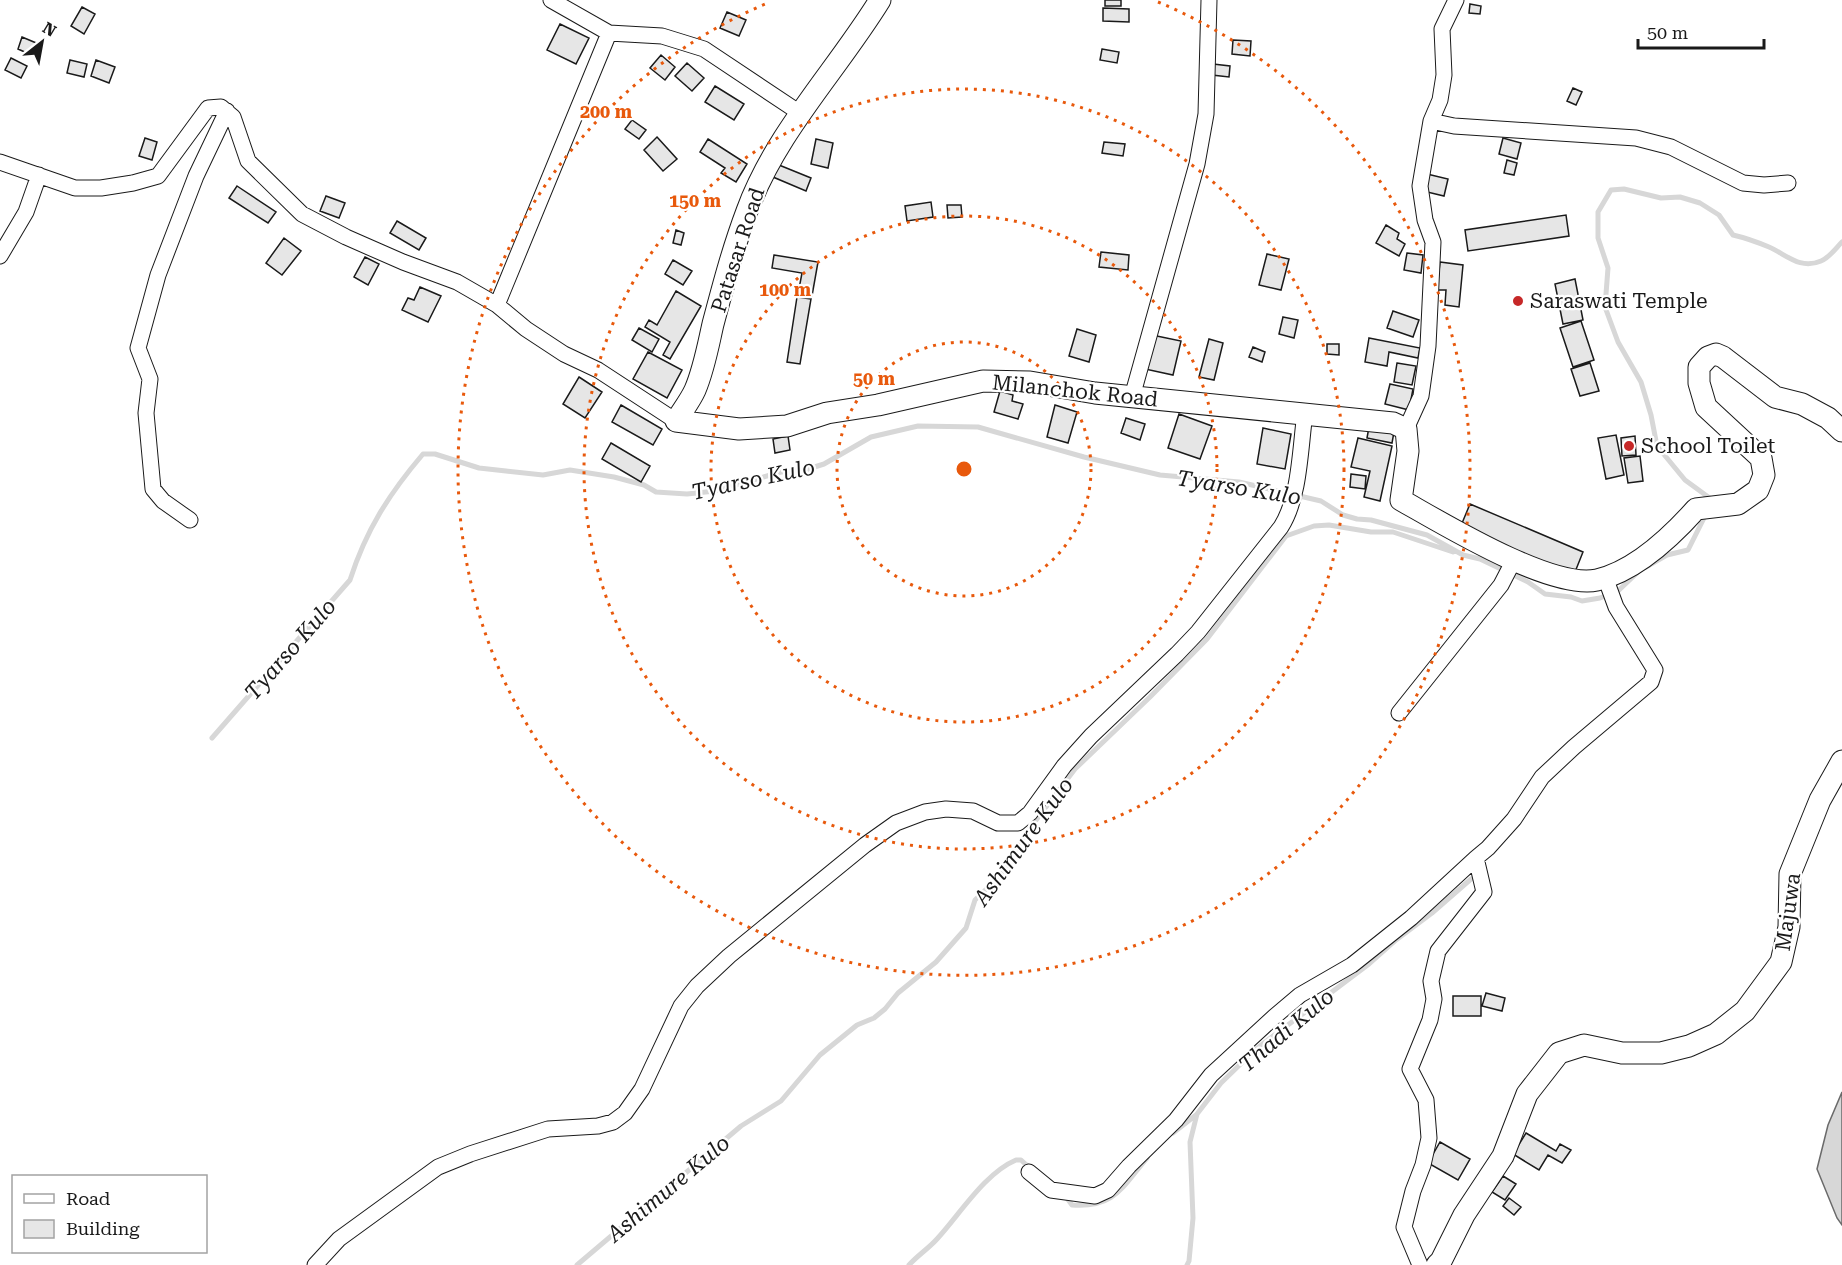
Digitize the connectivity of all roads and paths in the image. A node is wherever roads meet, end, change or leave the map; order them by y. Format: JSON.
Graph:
{"nodes":[{"id":1,"x":551,"y":0,"type":"edge"},
{"id":2,"x":880,"y":0,"type":"edge"},
{"id":3,"x":1209,"y":0,"type":"edge"},
{"id":4,"x":1456,"y":0,"type":"edge"},
{"id":5,"x":609,"y":33,"type":"junction"},
{"id":6,"x":227,"y":111,"type":"junction"},
{"id":7,"x":800,"y":113,"type":"junction"},
{"id":8,"x":1431,"y":121,"type":"junction"},
{"id":9,"x":0,"y":162,"type":"edge"},
{"id":10,"x":39,"y":175,"type":"junction"},
{"id":11,"x":1788,"y":183,"type":"dead end"},
{"id":12,"x":0,"y":256,"type":"edge"},
{"id":13,"x":497,"y":305,"type":"junction"},
{"id":14,"x":1131,"y":397,"type":"junction"},
{"id":15,"x":1305,"y":413,"type":"junction"},
{"id":16,"x":676,"y":421,"type":"junction"},
{"id":17,"x":1406,"y":429,"type":"junction"},
{"id":18,"x":1842,"y":431,"type":"edge"},
{"id":19,"x":190,"y":520,"type":"dead end"},
{"id":20,"x":1514,"y":560,"type":"junction"},
{"id":21,"x":1606,"y":582,"type":"junction"},
{"id":22,"x":1400,"y":713,"type":"dead end"},
{"id":23,"x":1842,"y":761,"type":"edge"},
{"id":24,"x":1477,"y":861,"type":"junction"},
{"id":25,"x":1029,"y":1172,"type":"dead end"},
{"id":26,"x":315,"y":1265,"type":"edge"},
{"id":27,"x":1420,"y":1265,"type":"edge"},
{"id":28,"x":1437,"y":1265,"type":"edge"}],
"edges":[{"from":1,"to":5,"type":"street"},
{"from":2,"to":7,"type":"street","name":"Patasar Road"},
{"from":3,"to":14,"type":"street"},
{"from":4,"to":8,"type":"street"},
{"from":5,"to":7,"type":"street"},
{"from":5,"to":13,"type":"street"},
{"from":6,"to":10,"type":"street"},
{"from":6,"to":13,"type":"street"},
{"from":6,"to":19,"type":"street"},
{"from":7,"to":16,"type":"street","name":"Patasar Road"},
{"from":8,"to":11,"type":"street"},
{"from":8,"to":17,"type":"street"},
{"from":9,"to":10,"type":"street"},
{"from":10,"to":12,"type":"street"},
{"from":13,"to":16,"type":"street"},
{"from":14,"to":15,"type":"street","name":"Milanchok Road"},
{"from":14,"to":16,"type":"street","name":"Milanchok Road"},
{"from":15,"to":17,"type":"street","name":"Milanchok Road"},
{"from":15,"to":26,"type":"street"},
{"from":17,"to":20,"type":"street"},
{"from":18,"to":21,"type":"street"},
{"from":20,"to":21,"type":"street"},
{"from":20,"to":22,"type":"street"},
{"from":21,"to":24,"type":"street"},
{"from":23,"to":28,"type":"street","name":"Majuwa"},
{"from":24,"to":25,"type":"street"},
{"from":24,"to":27,"type":"street"}]}
